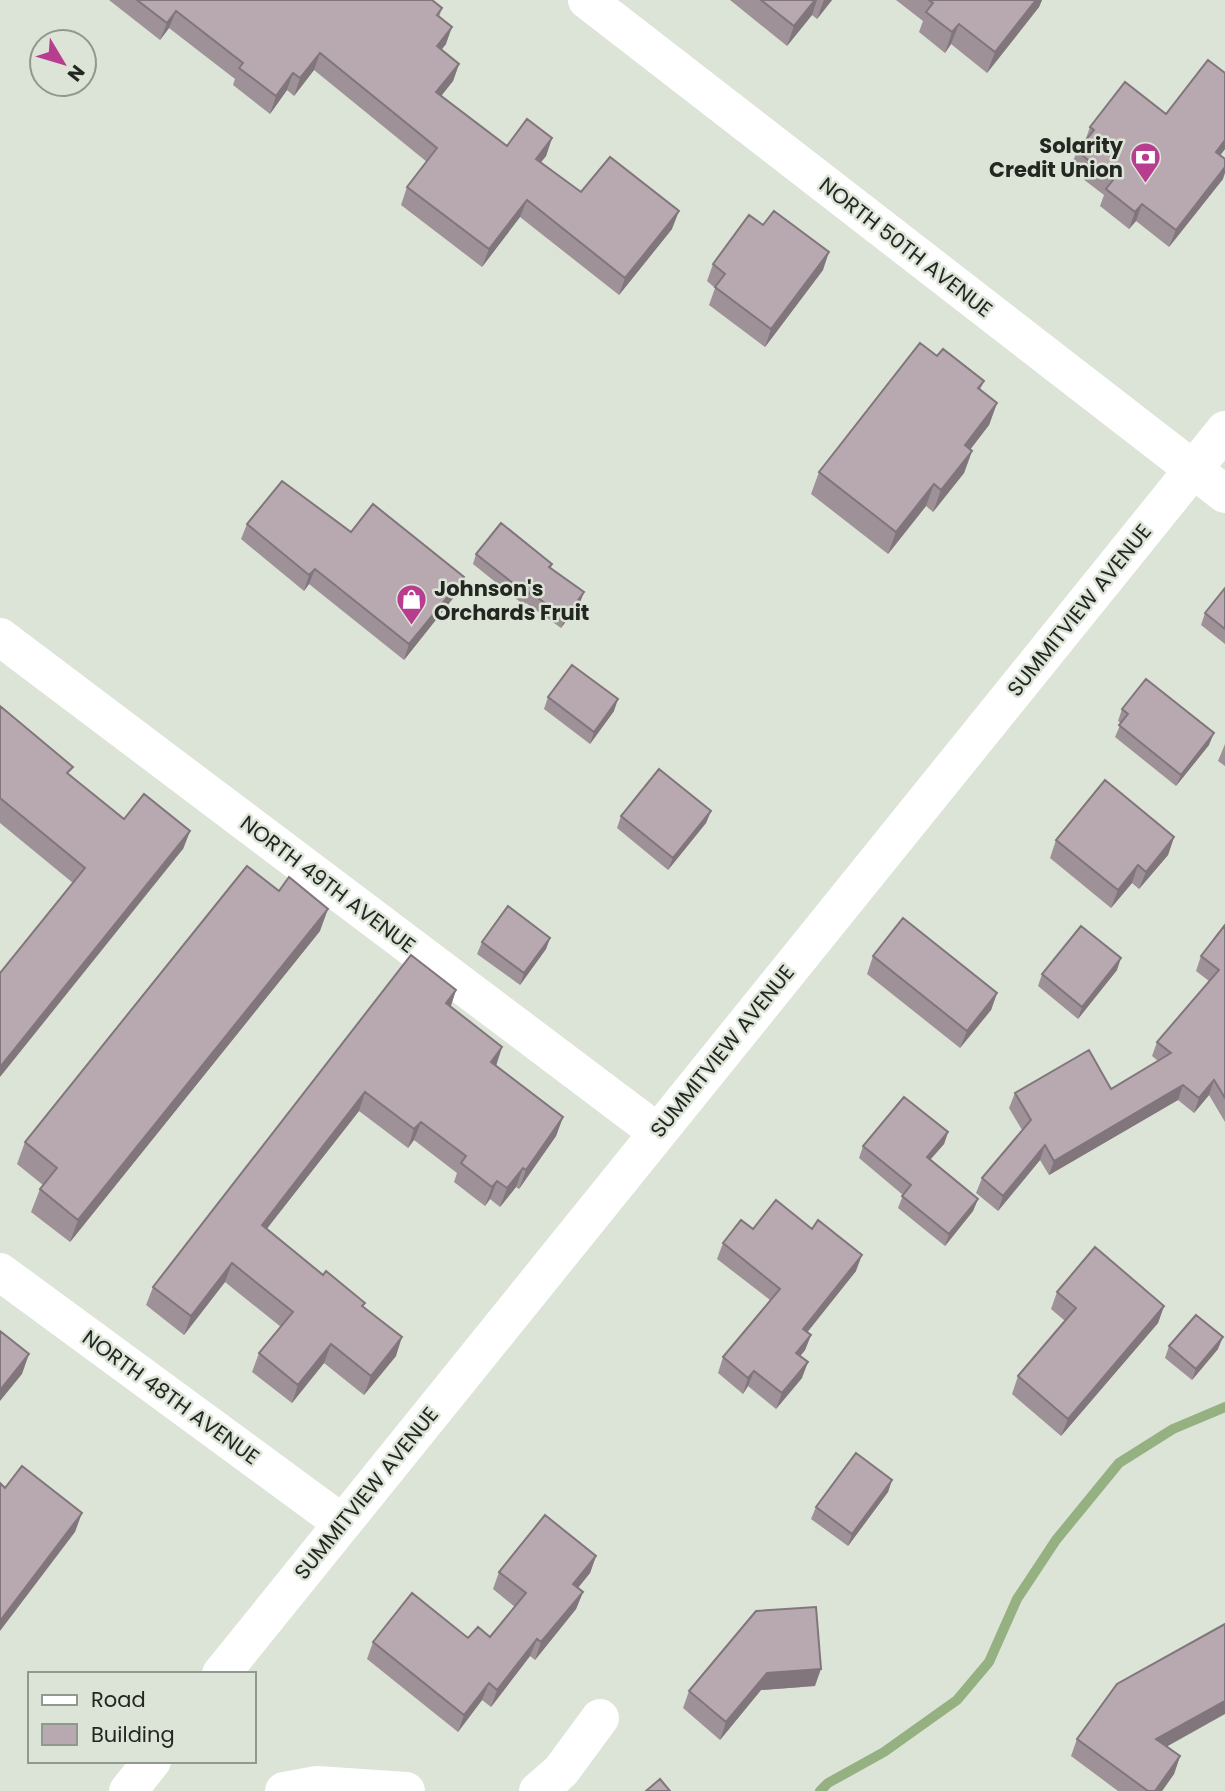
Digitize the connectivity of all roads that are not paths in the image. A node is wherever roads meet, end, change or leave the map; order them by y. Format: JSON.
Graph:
{"nodes":[{"id":1,"x":587,"y":0,"type":"edge"},
{"id":2,"x":1225,"y":430,"type":"edge"},
{"id":3,"x":1193,"y":469,"type":"junction"},
{"id":4,"x":1225,"y":494,"type":"edge"},
{"id":5,"x":0,"y":637,"type":"edge"},
{"id":6,"x":657,"y":1132,"type":"junction"},
{"id":7,"x":0,"y":1272,"type":"edge"},
{"id":8,"x":342,"y":1523,"type":"junction"},
{"id":9,"x":223,"y":1672,"type":"edge"},
{"id":10,"x":600,"y":1718,"type":"dead end"},
{"id":11,"x":150,"y":1763,"type":"edge"},
{"id":12,"x":128,"y":1791,"type":"edge"},
{"id":13,"x":284,"y":1791,"type":"edge"},
{"id":14,"x":406,"y":1791,"type":"edge"},
{"id":15,"x":538,"y":1791,"type":"edge"}],
"edges":[{"from":1,"to":3,"type":"street","name":"NORTH 50TH AVENUE"},
{"from":2,"to":3,"type":"street","name":"SUMMITVIEW AVENUE"},
{"from":3,"to":4,"type":"street","name":"NORTH 50TH AVENUE"},
{"from":3,"to":6,"type":"street","name":"SUMMITVIEW AVENUE"},
{"from":5,"to":6,"type":"street","name":"NORTH 49TH AVENUE"},
{"from":6,"to":8,"type":"street","name":"SUMMITVIEW AVENUE"},
{"from":7,"to":8,"type":"street","name":"NORTH 48TH AVENUE"},
{"from":8,"to":9,"type":"street","name":"SUMMITVIEW AVENUE"},
{"from":10,"to":15,"type":"street"},
{"from":11,"to":12,"type":"street"},
{"from":13,"to":14,"type":"street"}]}
